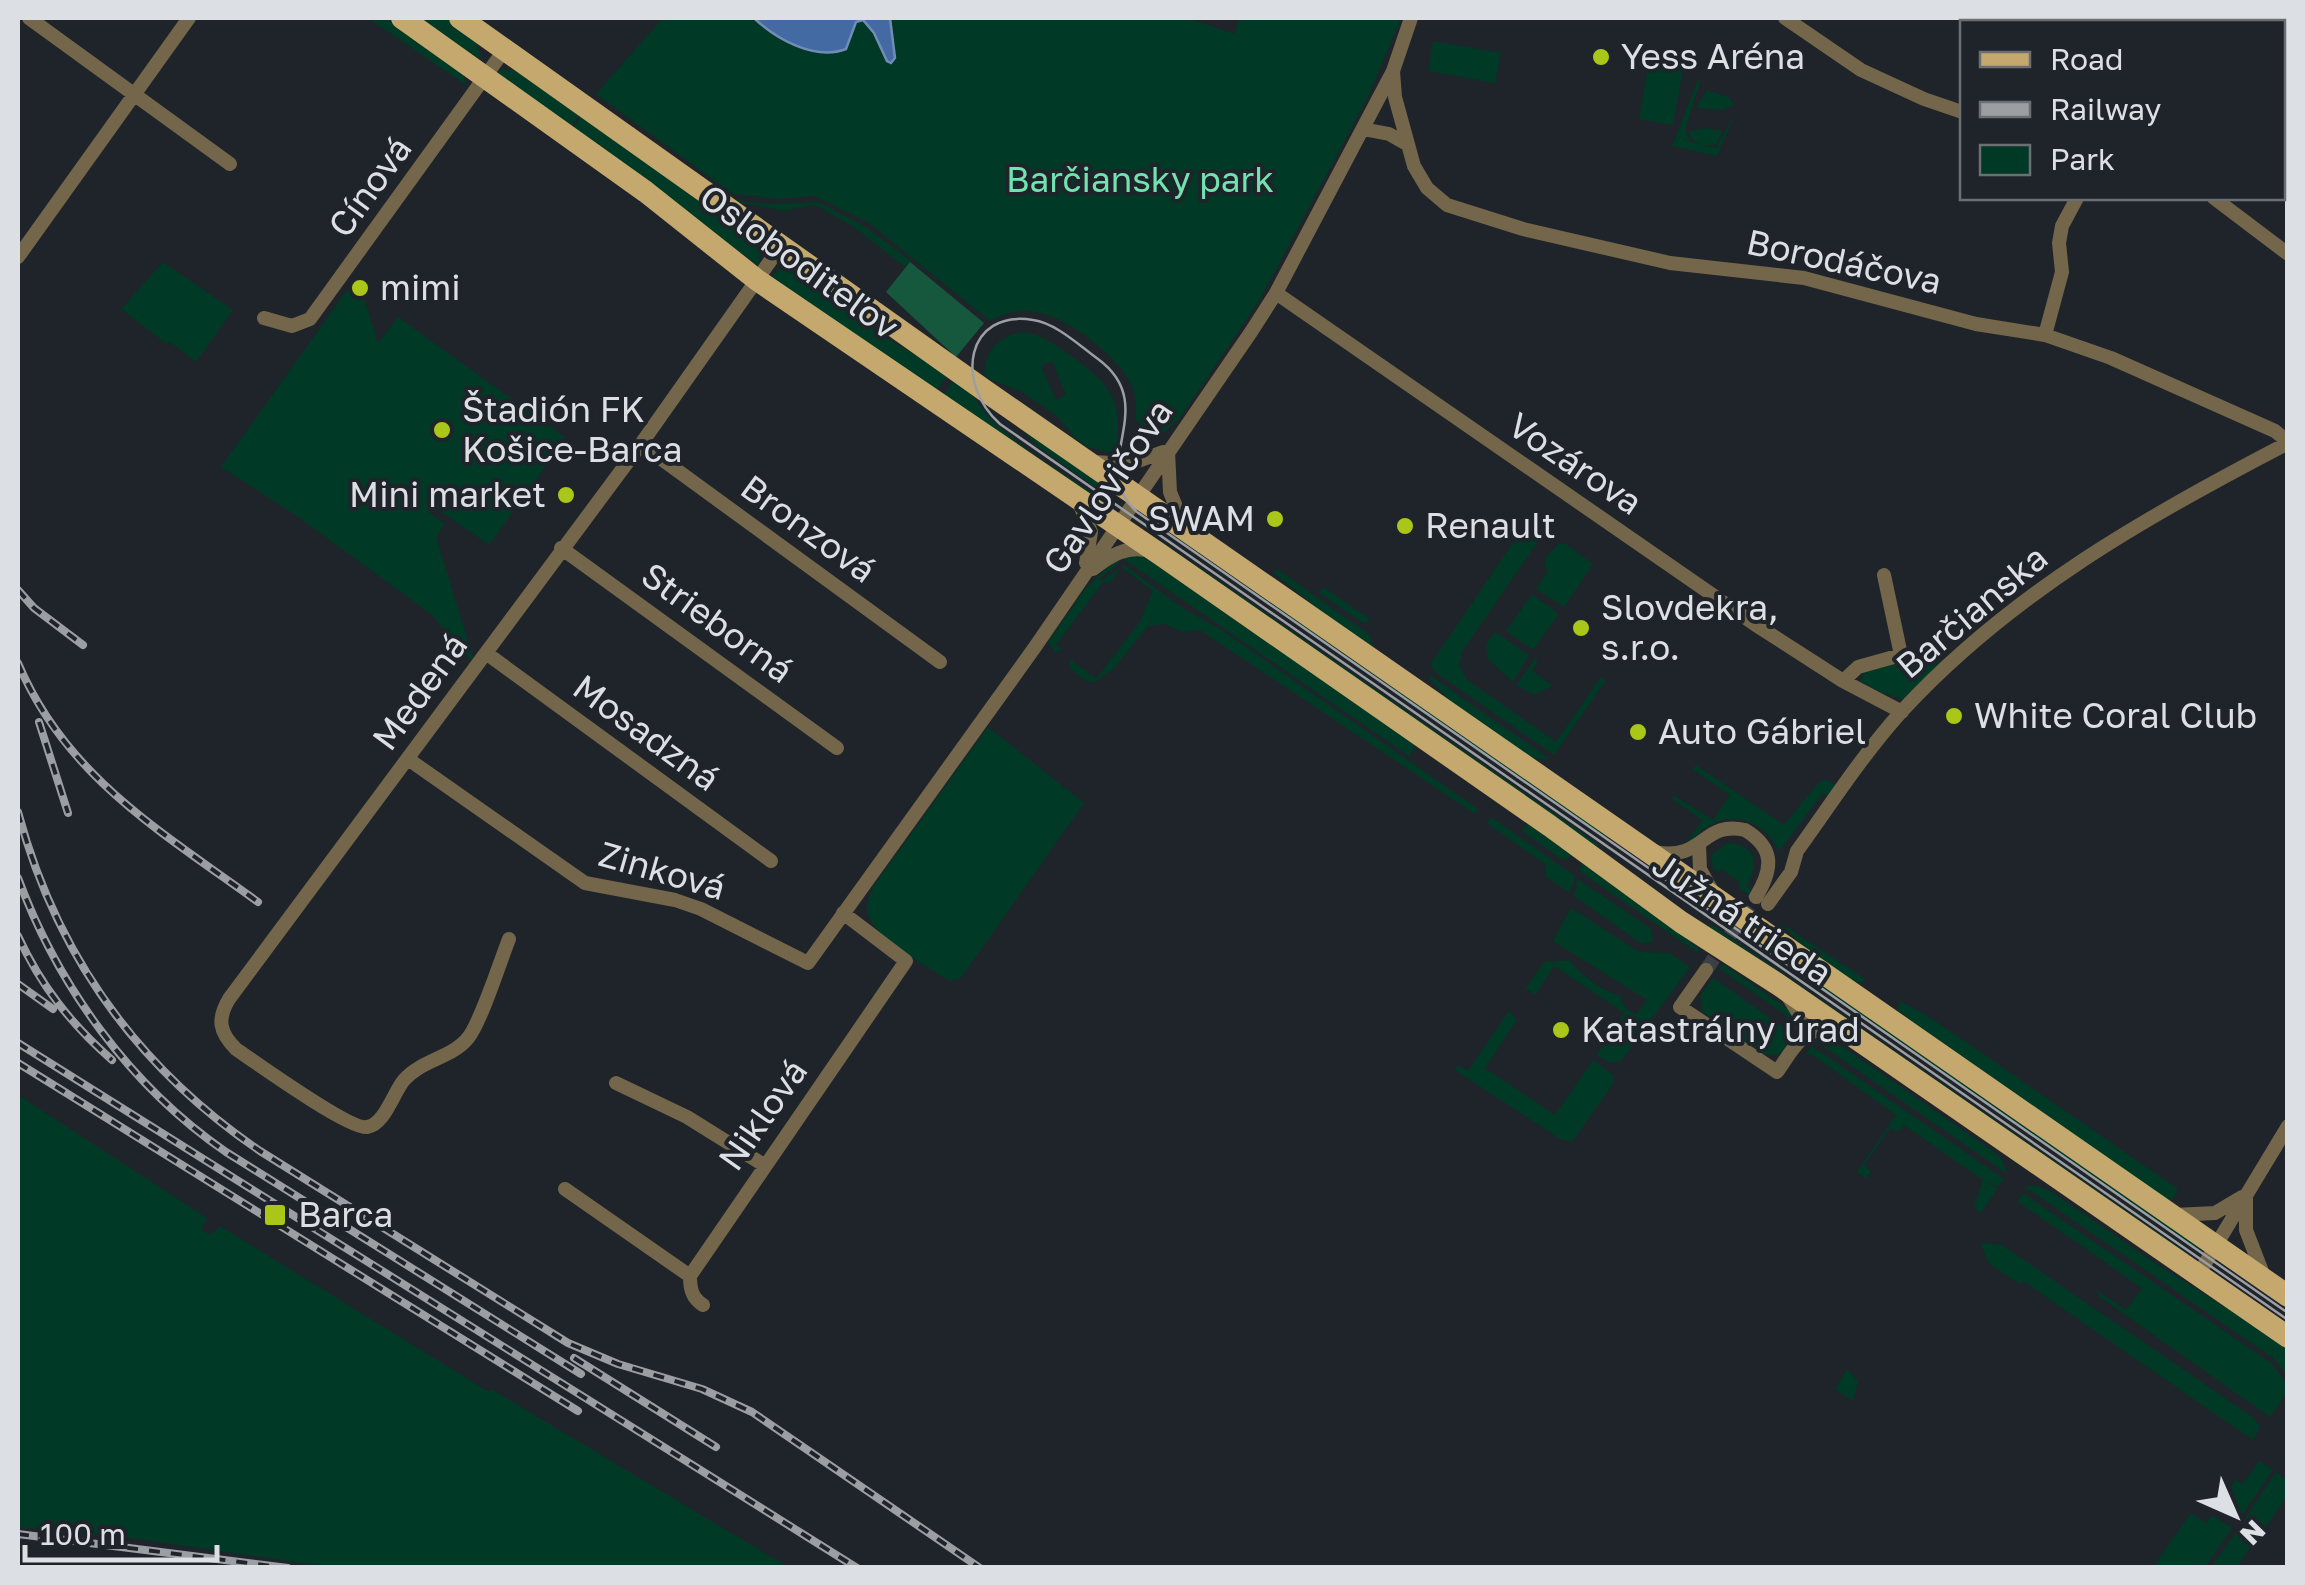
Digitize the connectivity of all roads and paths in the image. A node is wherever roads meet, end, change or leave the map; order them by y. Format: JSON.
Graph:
{"nodes":[{"id":1,"x":29,"y":18,"type":"edge"},
{"id":2,"x":189,"y":18,"type":"edge"},
{"id":3,"x":402,"y":18,"type":"edge"},
{"id":4,"x":460,"y":18,"type":"edge"},
{"id":5,"x":1411,"y":18,"type":"edge"},
{"id":6,"x":1784,"y":18,"type":"edge"},
{"id":7,"x":505,"y":49,"type":"junction"},
{"id":8,"x":1393,"y":70,"type":"junction"},
{"id":9,"x":485,"y":77,"type":"junction"},
{"id":10,"x":134,"y":94,"type":"junction"},
{"id":11,"x":1960,"y":111,"type":"edge"},
{"id":12,"x":1363,"y":130,"type":"junction"},
{"id":13,"x":1405,"y":143,"type":"junction"},
{"id":14,"x":230,"y":164,"type":"dead end"},
{"id":15,"x":2076,"y":200,"type":"edge"},
{"id":16,"x":2217,"y":200,"type":"edge"},
{"id":17,"x":780,"y":246,"type":"junction"},
{"id":18,"x":2288,"y":254,"type":"edge"},
{"id":19,"x":18,"y":257,"type":"edge"},
{"id":20,"x":756,"y":280,"type":"junction"},
{"id":21,"x":1276,"y":293,"type":"junction"},
{"id":22,"x":264,"y":318,"type":"dead end"},
{"id":23,"x":2045,"y":335,"type":"junction"},
{"id":24,"x":2288,"y":442,"type":"edge"},
{"id":25,"x":641,"y":444,"type":"junction"},
{"id":26,"x":1168,"y":449,"type":"junction"},
{"id":27,"x":1087,"y":461,"type":"junction"},
{"id":28,"x":1137,"y":496,"type":"junction"},
{"id":29,"x":1076,"y":498,"type":"junction"},
{"id":30,"x":1117,"y":526,"type":"junction"},
{"id":31,"x":1187,"y":531,"type":"junction"},
{"id":32,"x":561,"y":548,"type":"junction"},
{"id":33,"x":1161,"y":555,"type":"junction"},
{"id":34,"x":1884,"y":574,"type":"dead end"},
{"id":35,"x":1081,"y":580,"type":"junction"},
{"id":36,"x":486,"y":653,"type":"junction"},
{"id":37,"x":940,"y":662,"type":"dead end"},
{"id":38,"x":1843,"y":681,"type":"junction"},
{"id":39,"x":1902,"y":712,"type":"junction"},
{"id":40,"x":837,"y":748,"type":"dead end"},
{"id":41,"x":408,"y":759,"type":"junction"},
{"id":42,"x":1699,"y":846,"type":"junction"},
{"id":43,"x":1649,"y":851,"type":"junction"},
{"id":44,"x":772,"y":861,"type":"dead end"},
{"id":45,"x":1718,"y":900,"type":"junction"},
{"id":46,"x":843,"y":913,"type":"junction"},
{"id":47,"x":509,"y":939,"type":"dead end"},
{"id":48,"x":808,"y":963,"type":"joint"},
{"id":49,"x":1706,"y":970,"type":"tunnel mouth"},
{"id":50,"x":1779,"y":986,"type":"junction"},
{"id":51,"x":1802,"y":1036,"type":"junction"},
{"id":52,"x":1851,"y":1036,"type":"junction"},
{"id":53,"x":616,"y":1084,"type":"dead end"},
{"id":54,"x":2288,"y":1126,"type":"edge"},
{"id":55,"x":764,"y":1165,"type":"junction"},
{"id":56,"x":565,"y":1189,"type":"dead end"},
{"id":57,"x":2247,"y":1193,"type":"junction"},
{"id":58,"x":2169,"y":1214,"type":"junction"},
{"id":59,"x":2216,"y":1247,"type":"junction"},
{"id":60,"x":690,"y":1276,"type":"junction"},
{"id":61,"x":2198,"y":1276,"type":"junction"},
{"id":62,"x":2267,"y":1282,"type":"junction"},
{"id":63,"x":2288,"y":1296,"type":"edge"},
{"id":64,"x":703,"y":1305,"type":"dead end"},
{"id":65,"x":2288,"y":1338,"type":"edge"}],
"edges":[{"from":1,"to":10,"type":"street"},
{"from":2,"to":10,"type":"street"},
{"from":3,"to":9,"type":"main road","name":"Osloboditeľov"},
{"from":4,"to":7,"type":"main road","name":"Osloboditeľov"},
{"from":5,"to":8,"type":"street","name":"Gavlovičova"},
{"from":6,"to":11,"type":"street"},
{"from":7,"to":9,"type":"street","name":"Cínová"},
{"from":7,"to":17,"type":"main road","name":"Osloboditeľov"},
{"from":8,"to":12,"type":"street","name":"Gavlovičova"},
{"from":8,"to":13,"type":"street","name":"Borodáčova"},
{"from":9,"to":20,"type":"main road","name":"Osloboditeľov"},
{"from":9,"to":22,"type":"street","name":"Cínová"},
{"from":10,"to":14,"type":"street"},
{"from":10,"to":19,"type":"street"},
{"from":12,"to":13,"type":"street"},
{"from":12,"to":21,"type":"street","name":"Gavlovičova"},
{"from":13,"to":23,"type":"street","name":"Borodáčova"},
{"from":15,"to":23,"type":"street"},
{"from":16,"to":18,"type":"street"},
{"from":17,"to":20,"type":"street","name":"Medená"},
{"from":17,"to":27,"type":"main road","name":"Osloboditeľov"},
{"from":20,"to":25,"type":"street","name":"Medená"},
{"from":20,"to":29,"type":"main road","name":"Osloboditeľov"},
{"from":21,"to":26,"type":"street","name":"Gavlovičova"},
{"from":21,"to":38,"type":"street","name":"Vozárova"},
{"from":23,"to":24,"type":"street","name":"Borodáčova"},
{"from":24,"to":39,"type":"street","name":"Barčianska"},
{"from":25,"to":32,"type":"street","name":"Medená"},
{"from":25,"to":37,"type":"street","name":"Bronzová"},
{"from":26,"to":27,"type":"street"},
{"from":26,"to":28,"type":"street","name":"Gavlovičova"},
{"from":26,"to":31,"type":"street"},
{"from":27,"to":28,"type":"main road","name":"Osloboditeľov"},
{"from":28,"to":30,"type":"street","name":"Gavlovičova"},
{"from":28,"to":31,"type":"main road","name":"Osloboditeľov"},
{"from":29,"to":30,"type":"main road","name":"Osloboditeľov"},
{"from":29,"to":35,"type":"street"},
{"from":30,"to":33,"type":"main road","name":"Osloboditeľov"},
{"from":30,"to":35,"type":"street","name":"Gavlovičova"},
{"from":31,"to":43,"type":"main road","name":"Južná trieda"},
{"from":32,"to":36,"type":"street","name":"Medená"},
{"from":32,"to":40,"type":"street","name":"Strieborná"},
{"from":33,"to":35,"type":"street"},
{"from":33,"to":50,"type":"main road","name":"Južná trieda"},
{"from":34,"to":38,"type":"street"},
{"from":35,"to":46,"type":"street","name":"Gavlovičova"},
{"from":36,"to":41,"type":"street","name":"Medená"},
{"from":36,"to":44,"type":"street","name":"Mosadzná"},
{"from":38,"to":39,"type":"street","name":"Vozárova"},
{"from":39,"to":42,"type":"street","name":"Barčianska"},
{"from":41,"to":47,"type":"street","name":"Medená"},
{"from":41,"to":48,"type":"street","name":"Zinková"},
{"from":42,"to":43,"type":"street"},
{"from":42,"to":45,"type":"street"},
{"from":43,"to":45,"type":"main road","name":"Južná trieda"},
{"from":45,"to":58,"type":"main road","name":"Južná trieda"},
{"from":46,"to":48,"type":"street","name":"Gavlovičova"},
{"from":46,"to":55,"type":"street","name":"Niklová"},
{"from":49,"to":51,"type":"street"},
{"from":50,"to":51,"type":"street"},
{"from":50,"to":52,"type":"main road","name":"Južná trieda"},
{"from":51,"to":52,"type":"street"},
{"from":52,"to":61,"type":"main road","name":"Južná trieda"},
{"from":53,"to":55,"type":"street"},
{"from":54,"to":57,"type":"street"},
{"from":55,"to":60,"type":"street","name":"Niklová"},
{"from":56,"to":60,"type":"street"},
{"from":57,"to":58,"type":"street"},
{"from":57,"to":59,"type":"street"},
{"from":57,"to":62,"type":"street"},
{"from":58,"to":59,"type":"main road","name":"Južná trieda"},
{"from":59,"to":61,"type":"street"},
{"from":59,"to":62,"type":"main road","name":"Južná trieda"},
{"from":60,"to":64,"type":"street"},
{"from":61,"to":65,"type":"main road","name":"Južná trieda"},
{"from":62,"to":63,"type":"main road","name":"Južná trieda"}]}
